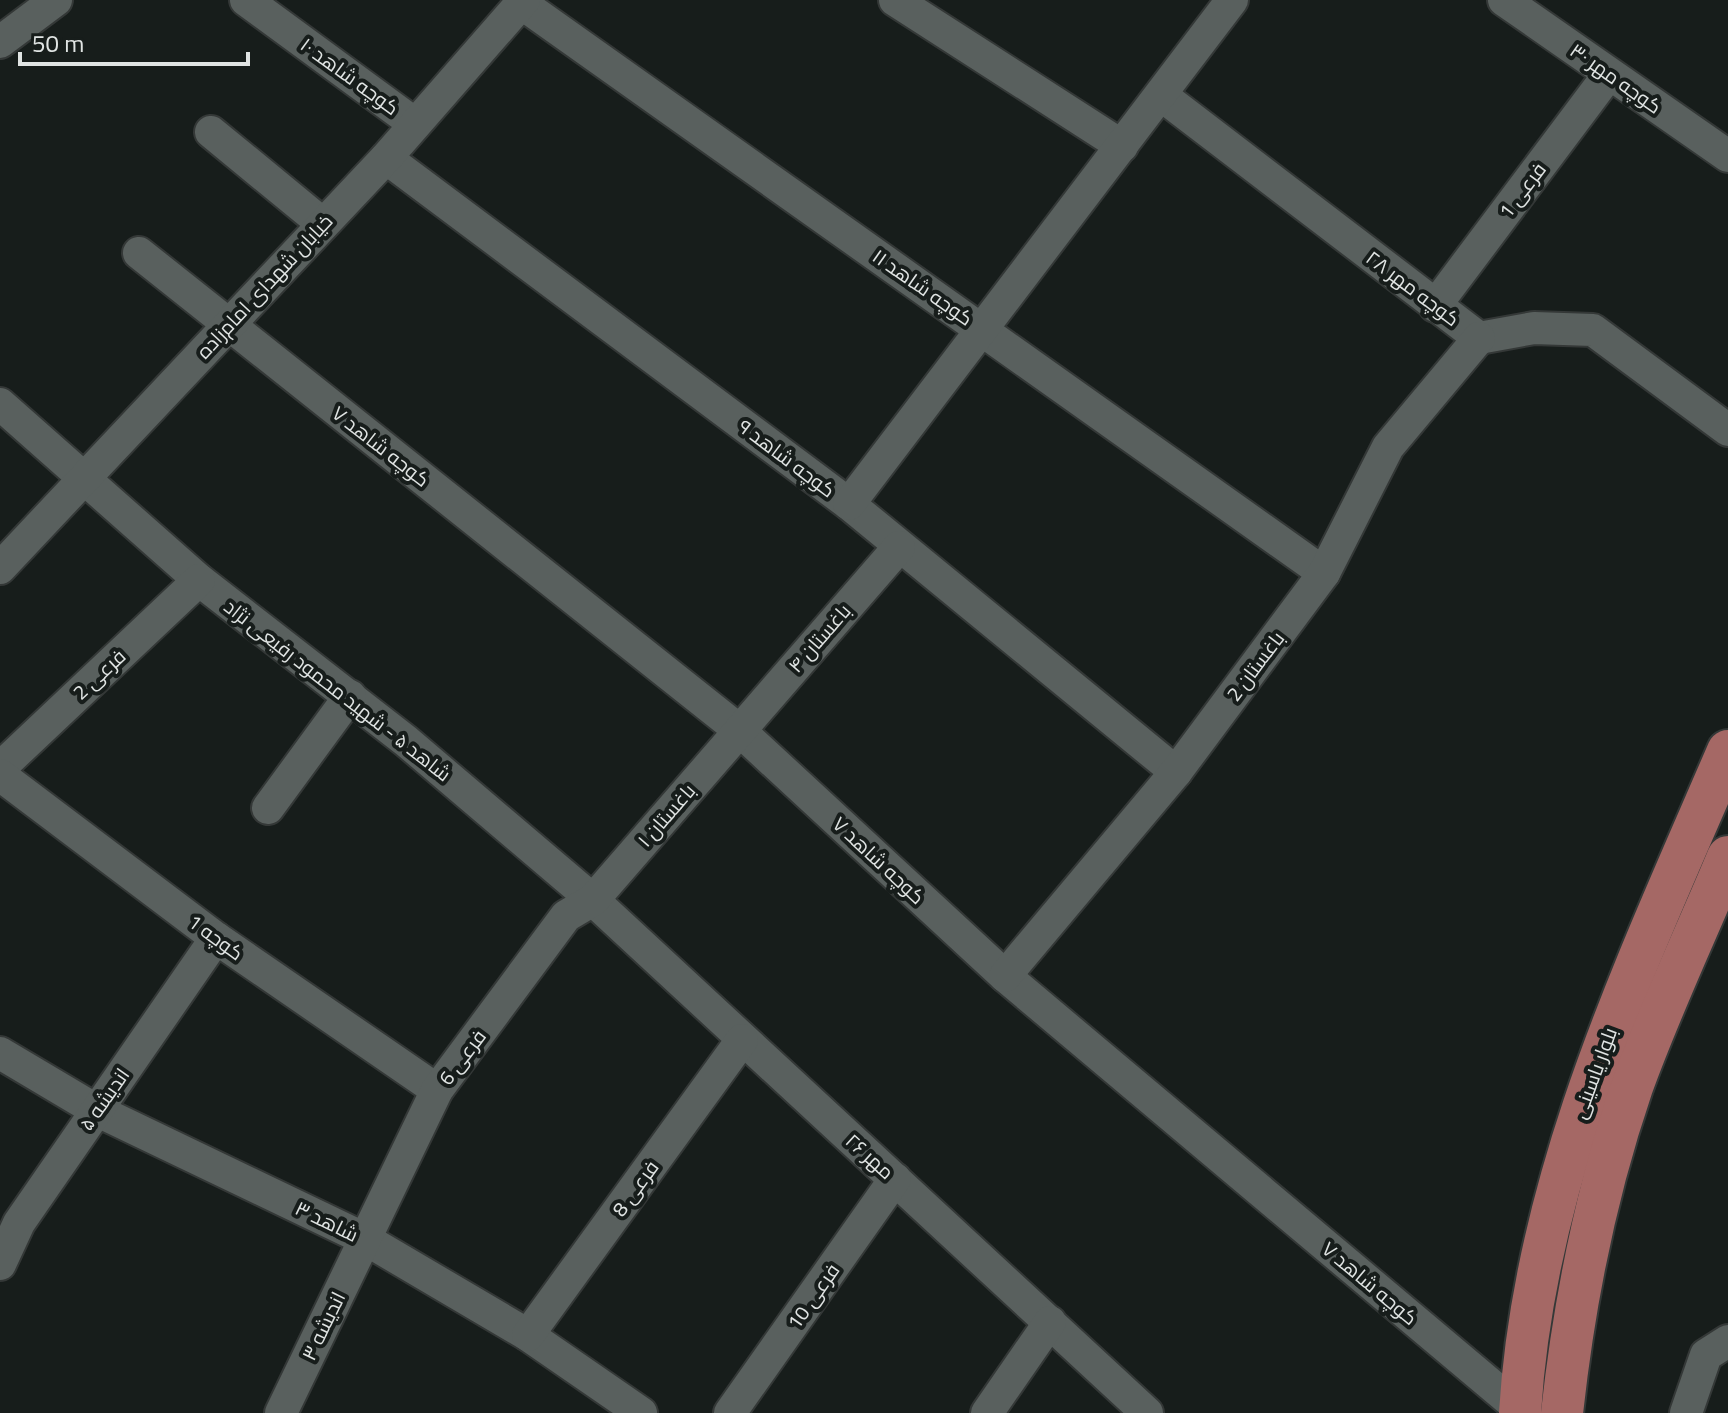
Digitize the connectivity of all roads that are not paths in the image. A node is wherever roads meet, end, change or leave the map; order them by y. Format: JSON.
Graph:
{"nodes":[{"id":1,"x":56,"y":0,"type":"edge"},
{"id":2,"x":246,"y":0,"type":"edge"},
{"id":3,"x":895,"y":0,"type":"edge"},
{"id":4,"x":1232,"y":0,"type":"edge"},
{"id":5,"x":1504,"y":0,"type":"edge"},
{"id":6,"x":523,"y":2,"type":"edge"},
{"id":7,"x":0,"y":42,"type":"edge"},
{"id":8,"x":1609,"y":74,"type":"junction"},
{"id":9,"x":1161,"y":95,"type":"junction"},
{"id":10,"x":415,"y":124,"type":"junction"},
{"id":11,"x":211,"y":132,"type":"dead end"},
{"id":12,"x":1122,"y":146,"type":"junction"},
{"id":13,"x":1728,"y":156,"type":"edge"},
{"id":14,"x":386,"y":158,"type":"junction"},
{"id":15,"x":323,"y":224,"type":"junction"},
{"id":16,"x":139,"y":253,"type":"dead end"},
{"id":17,"x":1435,"y":306,"type":"junction"},
{"id":18,"x":227,"y":325,"type":"junction"},
{"id":19,"x":983,"y":329,"type":"junction"},
{"id":20,"x":1479,"y":338,"type":"junction"},
{"id":21,"x":0,"y":404,"type":"edge"},
{"id":22,"x":1728,"y":430,"type":"edge"},
{"id":23,"x":82,"y":480,"type":"junction"},
{"id":24,"x":849,"y":504,"type":"junction"},
{"id":25,"x":899,"y":547,"type":"junction"},
{"id":26,"x":0,"y":568,"type":"edge"},
{"id":27,"x":1324,"y":573,"type":"junction"},
{"id":28,"x":199,"y":580,"type":"junction"},
{"id":29,"x":350,"y":696,"type":"junction"},
{"id":30,"x":739,"y":730,"type":"junction"},
{"id":31,"x":1728,"y":751,"type":"edge"},
{"id":32,"x":0,"y":768,"type":"edge"},
{"id":33,"x":1176,"y":772,"type":"junction"},
{"id":34,"x":0,"y":775,"type":"edge"},
{"id":35,"x":268,"y":808,"type":"dead end"},
{"id":36,"x":1723,"y":883,"type":"edge"},
{"id":37,"x":593,"y":900,"type":"junction"},
{"id":38,"x":216,"y":938,"type":"junction"},
{"id":39,"x":1005,"y":976,"type":"junction"},
{"id":40,"x":742,"y":1040,"type":"junction"},
{"id":41,"x":0,"y":1053,"type":"edge"},
{"id":42,"x":437,"y":1090,"type":"junction"},
{"id":43,"x":96,"y":1110,"type":"junction"},
{"id":44,"x":895,"y":1179,"type":"junction"},
{"id":45,"x":365,"y":1239,"type":"junction"},
{"id":46,"x":0,"y":1264,"type":"edge"},
{"id":47,"x":1050,"y":1322,"type":"junction"},
{"id":48,"x":528,"y":1335,"type":"junction"},
{"id":49,"x":1728,"y":1341,"type":"edge"},
{"id":50,"x":1520,"y":1411,"type":"edge"},
{"id":51,"x":281,"y":1413,"type":"edge"},
{"id":52,"x":641,"y":1413,"type":"edge"},
{"id":53,"x":730,"y":1413,"type":"edge"},
{"id":54,"x":987,"y":1413,"type":"edge"},
{"id":55,"x":1147,"y":1413,"type":"edge"},
{"id":56,"x":1562,"y":1413,"type":"edge"},
{"id":57,"x":1686,"y":1413,"type":"edge"}],
"edges":[{"from":1,"to":7,"type":"street"},
{"from":2,"to":10,"type":"street","name":"کوچه شاهد ۱۰"},
{"from":3,"to":12,"type":"street"},
{"from":4,"to":9,"type":"street"},
{"from":5,"to":8,"type":"street","name":"کوچه مهر ۳۰"},
{"from":6,"to":10,"type":"street","name":"خیابان شهدای امام‌زاده"},
{"from":6,"to":19,"type":"street","name":"کوچه شاهد ۱۱"},
{"from":8,"to":13,"type":"street","name":"کوچه مهر ۳۰"},
{"from":8,"to":17,"type":"street","name":"فرعی 1"},
{"from":9,"to":12,"type":"street"},
{"from":9,"to":17,"type":"street","name":"کوچه مهر ۲۸"},
{"from":10,"to":14,"type":"street","name":"خیابان شهدای امام‌زاده"},
{"from":11,"to":15,"type":"street"},
{"from":12,"to":19,"type":"street"},
{"from":14,"to":15,"type":"street","name":"خیابان شهدای امام‌زاده"},
{"from":14,"to":24,"type":"street","name":"کوچه شاهد ۹"},
{"from":15,"to":18,"type":"street","name":"خیابان شهدای امام‌زاده"},
{"from":16,"to":18,"type":"street","name":"کوچه شاهد ۷"},
{"from":17,"to":20,"type":"street","name":"کوچه مهر ۲۸"},
{"from":18,"to":23,"type":"street","name":"خیابان شهدای امام‌زاده"},
{"from":18,"to":30,"type":"street","name":"کوچه شاهد ۷"},
{"from":19,"to":24,"type":"street"},
{"from":19,"to":27,"type":"street","name":"کوچه شاهد ۱۱"},
{"from":20,"to":22,"type":"street","name":"کوچه مهر ۲۸"},
{"from":20,"to":27,"type":"street","name":"باغستان 2"},
{"from":21,"to":23,"type":"street","name":"شاهد ۵ - شهید محمود رفیعی نژاد"},
{"from":23,"to":26,"type":"street","name":"خیابان شهدای امام‌زاده"},
{"from":23,"to":28,"type":"street","name":"شاهد ۵ - شهید محمود رفیعی نژاد"},
{"from":24,"to":25,"type":"street","name":"کوچه شاهد ۹"},
{"from":25,"to":30,"type":"street","name":"باغستان ۴"},
{"from":25,"to":33,"type":"street","name":"کوچه شاهد ۹"},
{"from":27,"to":33,"type":"street","name":"باغستان 2"},
{"from":28,"to":29,"type":"street","name":"شاهد ۵ - شهید محمود رفیعی نژاد"},
{"from":28,"to":32,"type":"street","name":"فرعی 2"},
{"from":29,"to":35,"type":"street"},
{"from":29,"to":37,"type":"street","name":"شاهد ۵ - شهید محمود رفیعی نژاد"},
{"from":30,"to":37,"type":"street","name":"باغستان ۱"},
{"from":30,"to":39,"type":"street","name":"کوچه شاهد ۷"},
{"from":31,"to":50,"type":"main road","name":"بلوار یاسینی"},
{"from":33,"to":39,"type":"street","name":"باغستان 2"},
{"from":34,"to":38,"type":"street","name":"کوچه 1"},
{"from":36,"to":56,"type":"main road","name":"بلوار یاسینی"},
{"from":37,"to":40,"type":"street","name":"مهر ۲۶"},
{"from":37,"to":42,"type":"street","name":"فرعی 6"},
{"from":38,"to":42,"type":"street","name":"کوچه 1"},
{"from":38,"to":43,"type":"street","name":"اندیشه ۵"},
{"from":39,"to":50,"type":"street","name":"کوچه شاهد ۷"},
{"from":40,"to":44,"type":"street","name":"مهر ۲۶"},
{"from":40,"to":48,"type":"street","name":"فرعی 8"},
{"from":41,"to":43,"type":"street","name":"شاهد ۳"},
{"from":42,"to":45,"type":"street","name":"فرعی 6"},
{"from":43,"to":45,"type":"street","name":"شاهد ۳"},
{"from":43,"to":46,"type":"street","name":"اندیشه ۵"},
{"from":44,"to":47,"type":"street","name":"مهر ۲۶"},
{"from":44,"to":53,"type":"street","name":"فرعی 10"},
{"from":45,"to":48,"type":"street","name":"شاهد ۳"},
{"from":45,"to":51,"type":"street","name":"اندیشه ۳"},
{"from":47,"to":54,"type":"street"},
{"from":47,"to":55,"type":"street","name":"مهر ۲۶"},
{"from":48,"to":52,"type":"street","name":"شاهد ۳"},
{"from":49,"to":57,"type":"street"}]}
